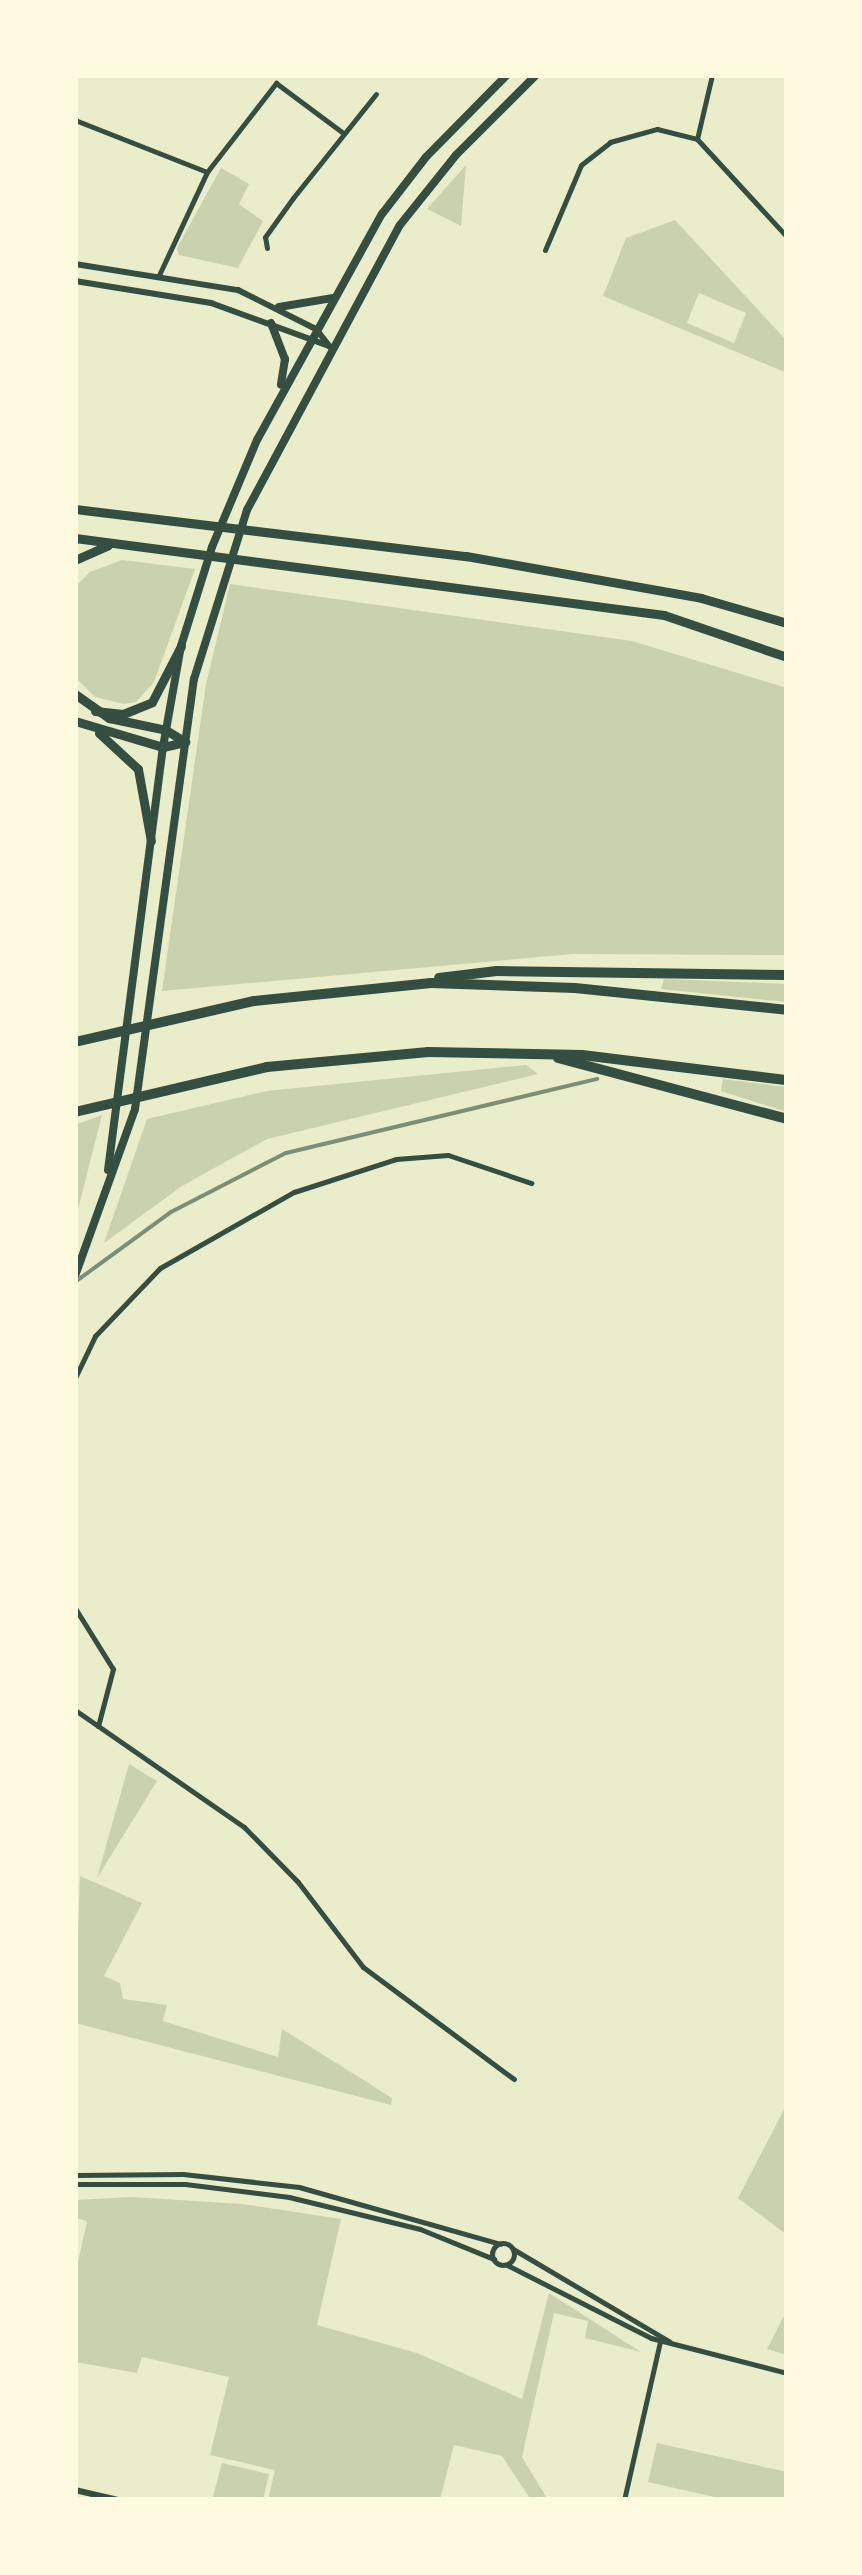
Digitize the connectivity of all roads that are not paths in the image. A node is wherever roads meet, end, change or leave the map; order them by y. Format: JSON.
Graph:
{"nodes":[{"id":1,"x":507,"y":75,"type":"edge"},
{"id":2,"x":536,"y":75,"type":"edge"},
{"id":3,"x":712,"y":75,"type":"edge"},
{"id":4,"x":376,"y":94,"type":"dead end"},
{"id":5,"x":75,"y":120,"type":"edge"},
{"id":6,"x":342,"y":132,"type":"junction"},
{"id":7,"x":697,"y":140,"type":"junction"},
{"id":8,"x":207,"y":172,"type":"junction"},
{"id":9,"x":787,"y":237,"type":"edge"},
{"id":10,"x":266,"y":248,"type":"dead end"},
{"id":11,"x":545,"y":250,"type":"dead end"},
{"id":12,"x":75,"y":264,"type":"edge"},
{"id":13,"x":159,"y":274,"type":"junction"},
{"id":14,"x":75,"y":281,"type":"edge"},
{"id":15,"x":332,"y":298,"type":"junction"},
{"id":16,"x":279,"y":307,"type":"junction"},
{"id":17,"x":271,"y":324,"type":"junction"},
{"id":18,"x":316,"y":329,"type":"junction"},
{"id":19,"x":308,"y":344,"type":"junction"},
{"id":20,"x":330,"y":346,"type":"junction"},
{"id":21,"x":280,"y":395,"type":"junction"},
{"id":22,"x":75,"y":509,"type":"edge"},
{"id":23,"x":75,"y":538,"type":"edge"},
{"id":24,"x":114,"y":544,"type":"junction"},
{"id":25,"x":75,"y":560,"type":"edge"},
{"id":26,"x":787,"y":625,"type":"edge"},
{"id":27,"x":182,"y":646,"type":"junction"},
{"id":28,"x":787,"y":657,"type":"edge"},
{"id":29,"x":75,"y":694,"type":"edge"},
{"id":30,"x":96,"y":711,"type":"junction"},
{"id":31,"x":75,"y":721,"type":"edge"},
{"id":32,"x":166,"y":730,"type":"junction"},
{"id":33,"x":99,"y":733,"type":"junction"},
{"id":34,"x":185,"y":742,"type":"junction"},
{"id":35,"x":163,"y":747,"type":"junction"},
{"id":36,"x":151,"y":840,"type":"junction"},
{"id":37,"x":787,"y":975,"type":"edge"},
{"id":38,"x":360,"y":988,"type":"junction"},
{"id":39,"x":787,"y":1010,"type":"edge"},
{"id":40,"x":75,"y":1042,"type":"edge"},
{"id":41,"x":533,"y":1052,"type":"junction"},
{"id":42,"x":787,"y":1080,"type":"edge"},
{"id":43,"x":75,"y":1112,"type":"edge"},
{"id":44,"x":787,"y":1119,"type":"edge"},
{"id":45,"x":108,"y":1174,"type":"junction"},
{"id":46,"x":531,"y":1184,"type":"dead end"},
{"id":47,"x":75,"y":1276,"type":"edge"},
{"id":48,"x":75,"y":1378,"type":"edge"},
{"id":49,"x":75,"y":1608,"type":"edge"},
{"id":50,"x":75,"y":1710,"type":"edge"},
{"id":51,"x":98,"y":1726,"type":"junction"},
{"id":52,"x":514,"y":2079,"type":"dead end"},
{"id":53,"x":75,"y":2175,"type":"edge"},
{"id":54,"x":75,"y":2184,"type":"edge"},
{"id":55,"x":500,"y":2244,"type":"junction"},
{"id":56,"x":513,"y":2249,"type":"junction"},
{"id":57,"x":494,"y":2260,"type":"junction"},
{"id":58,"x":506,"y":2265,"type":"junction"},
{"id":59,"x":661,"y":2339,"type":"junction"},
{"id":60,"x":787,"y":2373,"type":"edge"},
{"id":61,"x":75,"y":2490,"type":"edge"},
{"id":62,"x":118,"y":2500,"type":"edge"},
{"id":63,"x":624,"y":2500,"type":"edge"}],
"edges":[{"from":1,"to":15,"type":"main road"},
{"from":2,"to":20,"type":"main road"},
{"from":3,"to":7,"type":"street"},
{"from":4,"to":6,"type":"street"},
{"from":5,"to":8,"type":"street"},
{"from":6,"to":8,"type":"street"},
{"from":6,"to":10,"type":"street"},
{"from":7,"to":9,"type":"street"},
{"from":7,"to":11,"type":"street"},
{"from":8,"to":13,"type":"street"},
{"from":12,"to":13,"type":"street"},
{"from":13,"to":16,"type":"street"},
{"from":14,"to":17,"type":"street"},
{"from":15,"to":16,"type":"main road"},
{"from":15,"to":18,"type":"main road"},
{"from":16,"to":18,"type":"street"},
{"from":17,"to":19,"type":"street"},
{"from":17,"to":21,"type":"main road"},
{"from":18,"to":19,"type":"main road"},
{"from":18,"to":20,"type":"street"},
{"from":19,"to":20,"type":"street"},
{"from":19,"to":21,"type":"main road"},
{"from":20,"to":34,"type":"main road"},
{"from":21,"to":27,"type":"main road"},
{"from":22,"to":26,"type":"main road"},
{"from":23,"to":24,"type":"main road"},
{"from":24,"to":25,"type":"main road"},
{"from":24,"to":28,"type":"main road"},
{"from":27,"to":30,"type":"main road"},
{"from":27,"to":32,"type":"main road"},
{"from":29,"to":30,"type":"main road"},
{"from":30,"to":32,"type":"main road"},
{"from":31,"to":33,"type":"main road"},
{"from":32,"to":34,"type":"main road"},
{"from":32,"to":35,"type":"main road"},
{"from":33,"to":35,"type":"main road"},
{"from":33,"to":36,"type":"main road"},
{"from":34,"to":35,"type":"main road"},
{"from":34,"to":45,"type":"main road"},
{"from":35,"to":36,"type":"main road"},
{"from":36,"to":45,"type":"main road"},
{"from":37,"to":38,"type":"highway"},
{"from":38,"to":39,"type":"highway"},
{"from":38,"to":40,"type":"highway"},
{"from":41,"to":42,"type":"highway"},
{"from":41,"to":43,"type":"highway"},
{"from":41,"to":44,"type":"highway"},
{"from":45,"to":47,"type":"main road"},
{"from":46,"to":48,"type":"street"},
{"from":49,"to":51,"type":"street"},
{"from":50,"to":51,"type":"street"},
{"from":51,"to":52,"type":"street"},
{"from":53,"to":55,"type":"street"},
{"from":54,"to":57,"type":"street"},
{"from":55,"to":56,"type":"street"},
{"from":55,"to":57,"type":"street"},
{"from":56,"to":58,"type":"street"},
{"from":56,"to":59,"type":"street"},
{"from":57,"to":58,"type":"street"},
{"from":58,"to":59,"type":"street"},
{"from":59,"to":60,"type":"street"},
{"from":59,"to":63,"type":"street"},
{"from":61,"to":62,"type":"street"}]}
